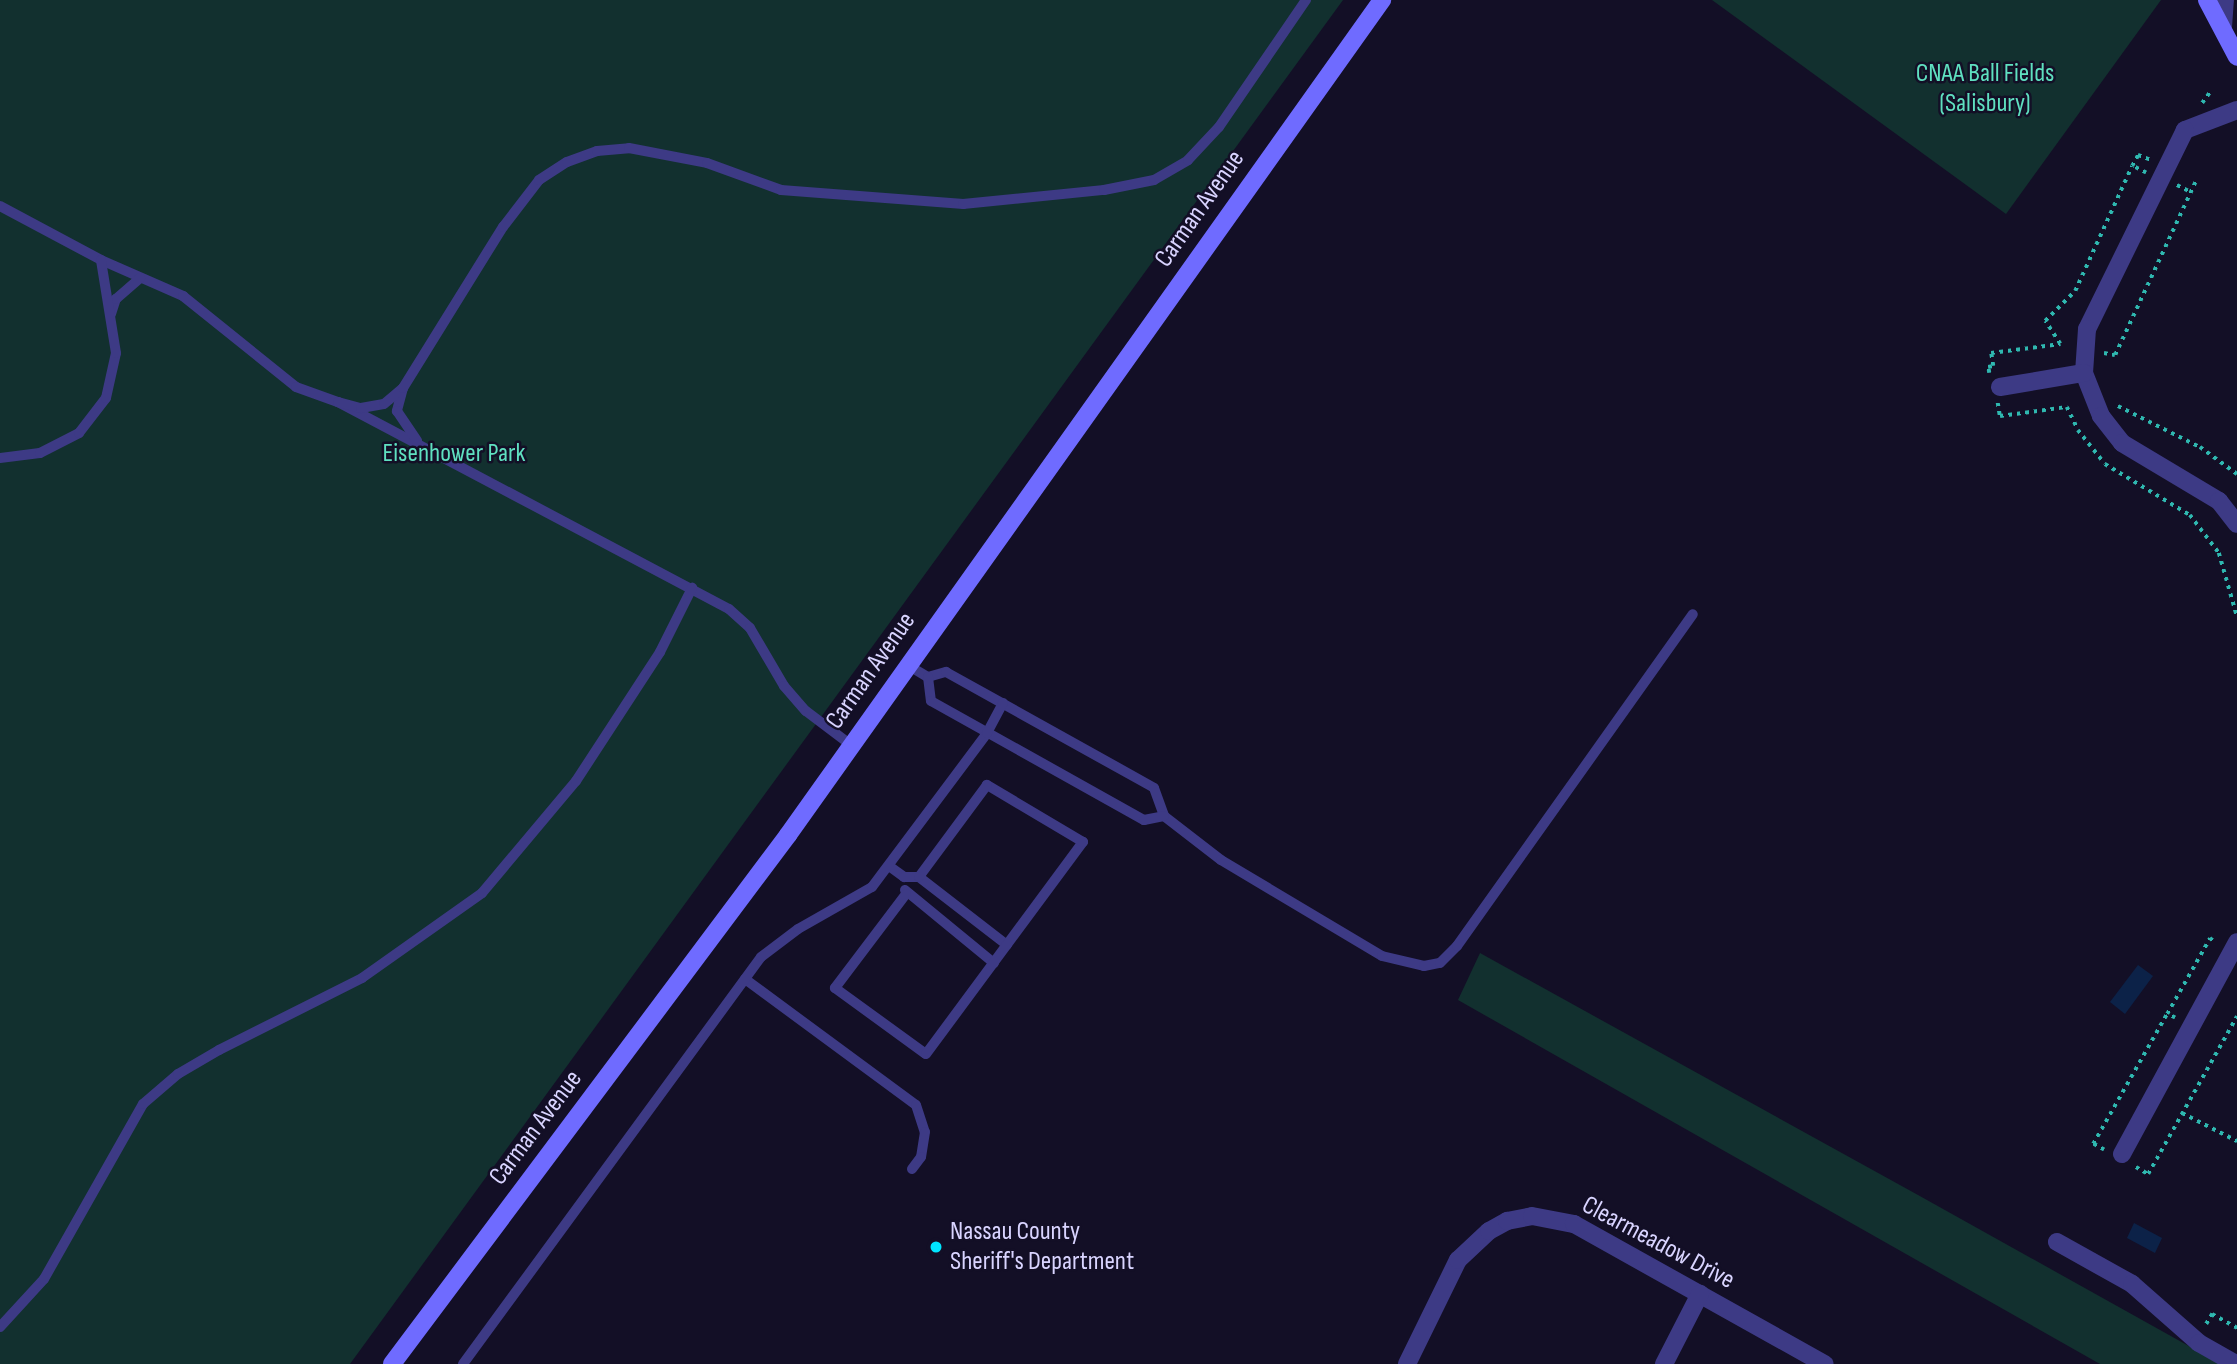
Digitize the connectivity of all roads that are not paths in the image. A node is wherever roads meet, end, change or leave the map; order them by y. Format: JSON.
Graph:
{"nodes":[{"id":1,"x":1306,"y":0,"type":"edge"},
{"id":2,"x":1382,"y":0,"type":"edge"},
{"id":3,"x":2207,"y":0,"type":"edge"},
{"id":4,"x":2225,"y":0,"type":"edge"},
{"id":5,"x":2223,"y":27,"type":"junction"},
{"id":6,"x":2237,"y":57,"type":"edge"},
{"id":7,"x":2237,"y":110,"type":"edge"},
{"id":8,"x":0,"y":206,"type":"edge"},
{"id":9,"x":101,"y":260,"type":"junction"},
{"id":10,"x":140,"y":278,"type":"junction"},
{"id":11,"x":110,"y":316,"type":"junction"},
{"id":12,"x":2084,"y":373,"type":"junction"},
{"id":13,"x":2000,"y":387,"type":"dead end"},
{"id":14,"x":403,"y":388,"type":"junction"},
{"id":15,"x":338,"y":402,"type":"junction"},
{"id":16,"x":423,"y":447,"type":"junction"},
{"id":17,"x":0,"y":458,"type":"edge"},
{"id":18,"x":2237,"y":524,"type":"edge"},
{"id":19,"x":692,"y":588,"type":"junction"},
{"id":20,"x":1693,"y":614,"type":"dead end"},
{"id":21,"x":906,"y":664,"type":"junction"},
{"id":22,"x":928,"y":677,"type":"junction"},
{"id":23,"x":1003,"y":703,"type":"junction"},
{"id":24,"x":987,"y":733,"type":"junction"},
{"id":25,"x":851,"y":744,"type":"junction"},
{"id":26,"x":1164,"y":816,"type":"junction"},
{"id":27,"x":890,"y":866,"type":"junction"},
{"id":28,"x":904,"y":877,"type":"junction"},
{"id":29,"x":919,"y":877,"type":"junction"},
{"id":30,"x":906,"y":894,"type":"junction"},
{"id":31,"x":2237,"y":942,"type":"edge"},
{"id":32,"x":1007,"y":946,"type":"junction"},
{"id":33,"x":994,"y":963,"type":"junction"},
{"id":34,"x":745,"y":979,"type":"junction"},
{"id":35,"x":2122,"y":1154,"type":"dead end"},
{"id":36,"x":912,"y":1170,"type":"dead end"},
{"id":37,"x":2057,"y":1242,"type":"dead end"},
{"id":38,"x":1700,"y":1294,"type":"junction"},
{"id":39,"x":0,"y":1327,"type":"edge"},
{"id":40,"x":392,"y":1364,"type":"edge"},
{"id":41,"x":463,"y":1364,"type":"edge"},
{"id":42,"x":1407,"y":1364,"type":"edge"},
{"id":43,"x":1664,"y":1364,"type":"edge"},
{"id":44,"x":1825,"y":1364,"type":"edge"},
{"id":45,"x":2236,"y":1364,"type":"edge"}],
"edges":[{"from":1,"to":14,"type":"lane"},
{"from":2,"to":21,"type":"main road","name":"Carman Avenue"},
{"from":3,"to":5,"type":"main road"},
{"from":4,"to":5,"type":"street"},
{"from":5,"to":6,"type":"main road"},
{"from":7,"to":12,"type":"street"},
{"from":8,"to":9,"type":"lane"},
{"from":9,"to":10,"type":"lane"},
{"from":9,"to":11,"type":"lane"},
{"from":10,"to":11,"type":"lane"},
{"from":10,"to":15,"type":"lane"},
{"from":11,"to":17,"type":"lane"},
{"from":12,"to":13,"type":"street"},
{"from":12,"to":18,"type":"street"},
{"from":14,"to":15,"type":"lane"},
{"from":14,"to":16,"type":"lane"},
{"from":15,"to":16,"type":"lane"},
{"from":16,"to":19,"type":"lane"},
{"from":19,"to":25,"type":"lane"},
{"from":19,"to":39,"type":"lane"},
{"from":20,"to":26,"type":"lane"},
{"from":21,"to":22,"type":"lane"},
{"from":21,"to":25,"type":"main road","name":"Carman Avenue"},
{"from":22,"to":23,"type":"lane"},
{"from":22,"to":24,"type":"lane"},
{"from":23,"to":24,"type":"lane"},
{"from":23,"to":26,"type":"lane"},
{"from":24,"to":26,"type":"lane"},
{"from":24,"to":27,"type":"lane"},
{"from":25,"to":40,"type":"main road","name":"Carman Avenue"},
{"from":27,"to":28,"type":"lane"},
{"from":27,"to":34,"type":"lane"},
{"from":28,"to":29,"type":"lane"},
{"from":28,"to":30,"type":"lane"},
{"from":29,"to":32,"type":"lane"},
{"from":29,"to":32,"type":"lane"},
{"from":30,"to":33,"type":"lane"},
{"from":30,"to":33,"type":"lane"},
{"from":31,"to":35,"type":"street"},
{"from":32,"to":33,"type":"lane"},
{"from":34,"to":36,"type":"lane"},
{"from":34,"to":41,"type":"lane"},
{"from":37,"to":45,"type":"street"},
{"from":38,"to":42,"type":"street","name":"Clearmeadow Drive"},
{"from":38,"to":43,"type":"street"},
{"from":38,"to":44,"type":"street","name":"Clearmeadow Drive"}]}
